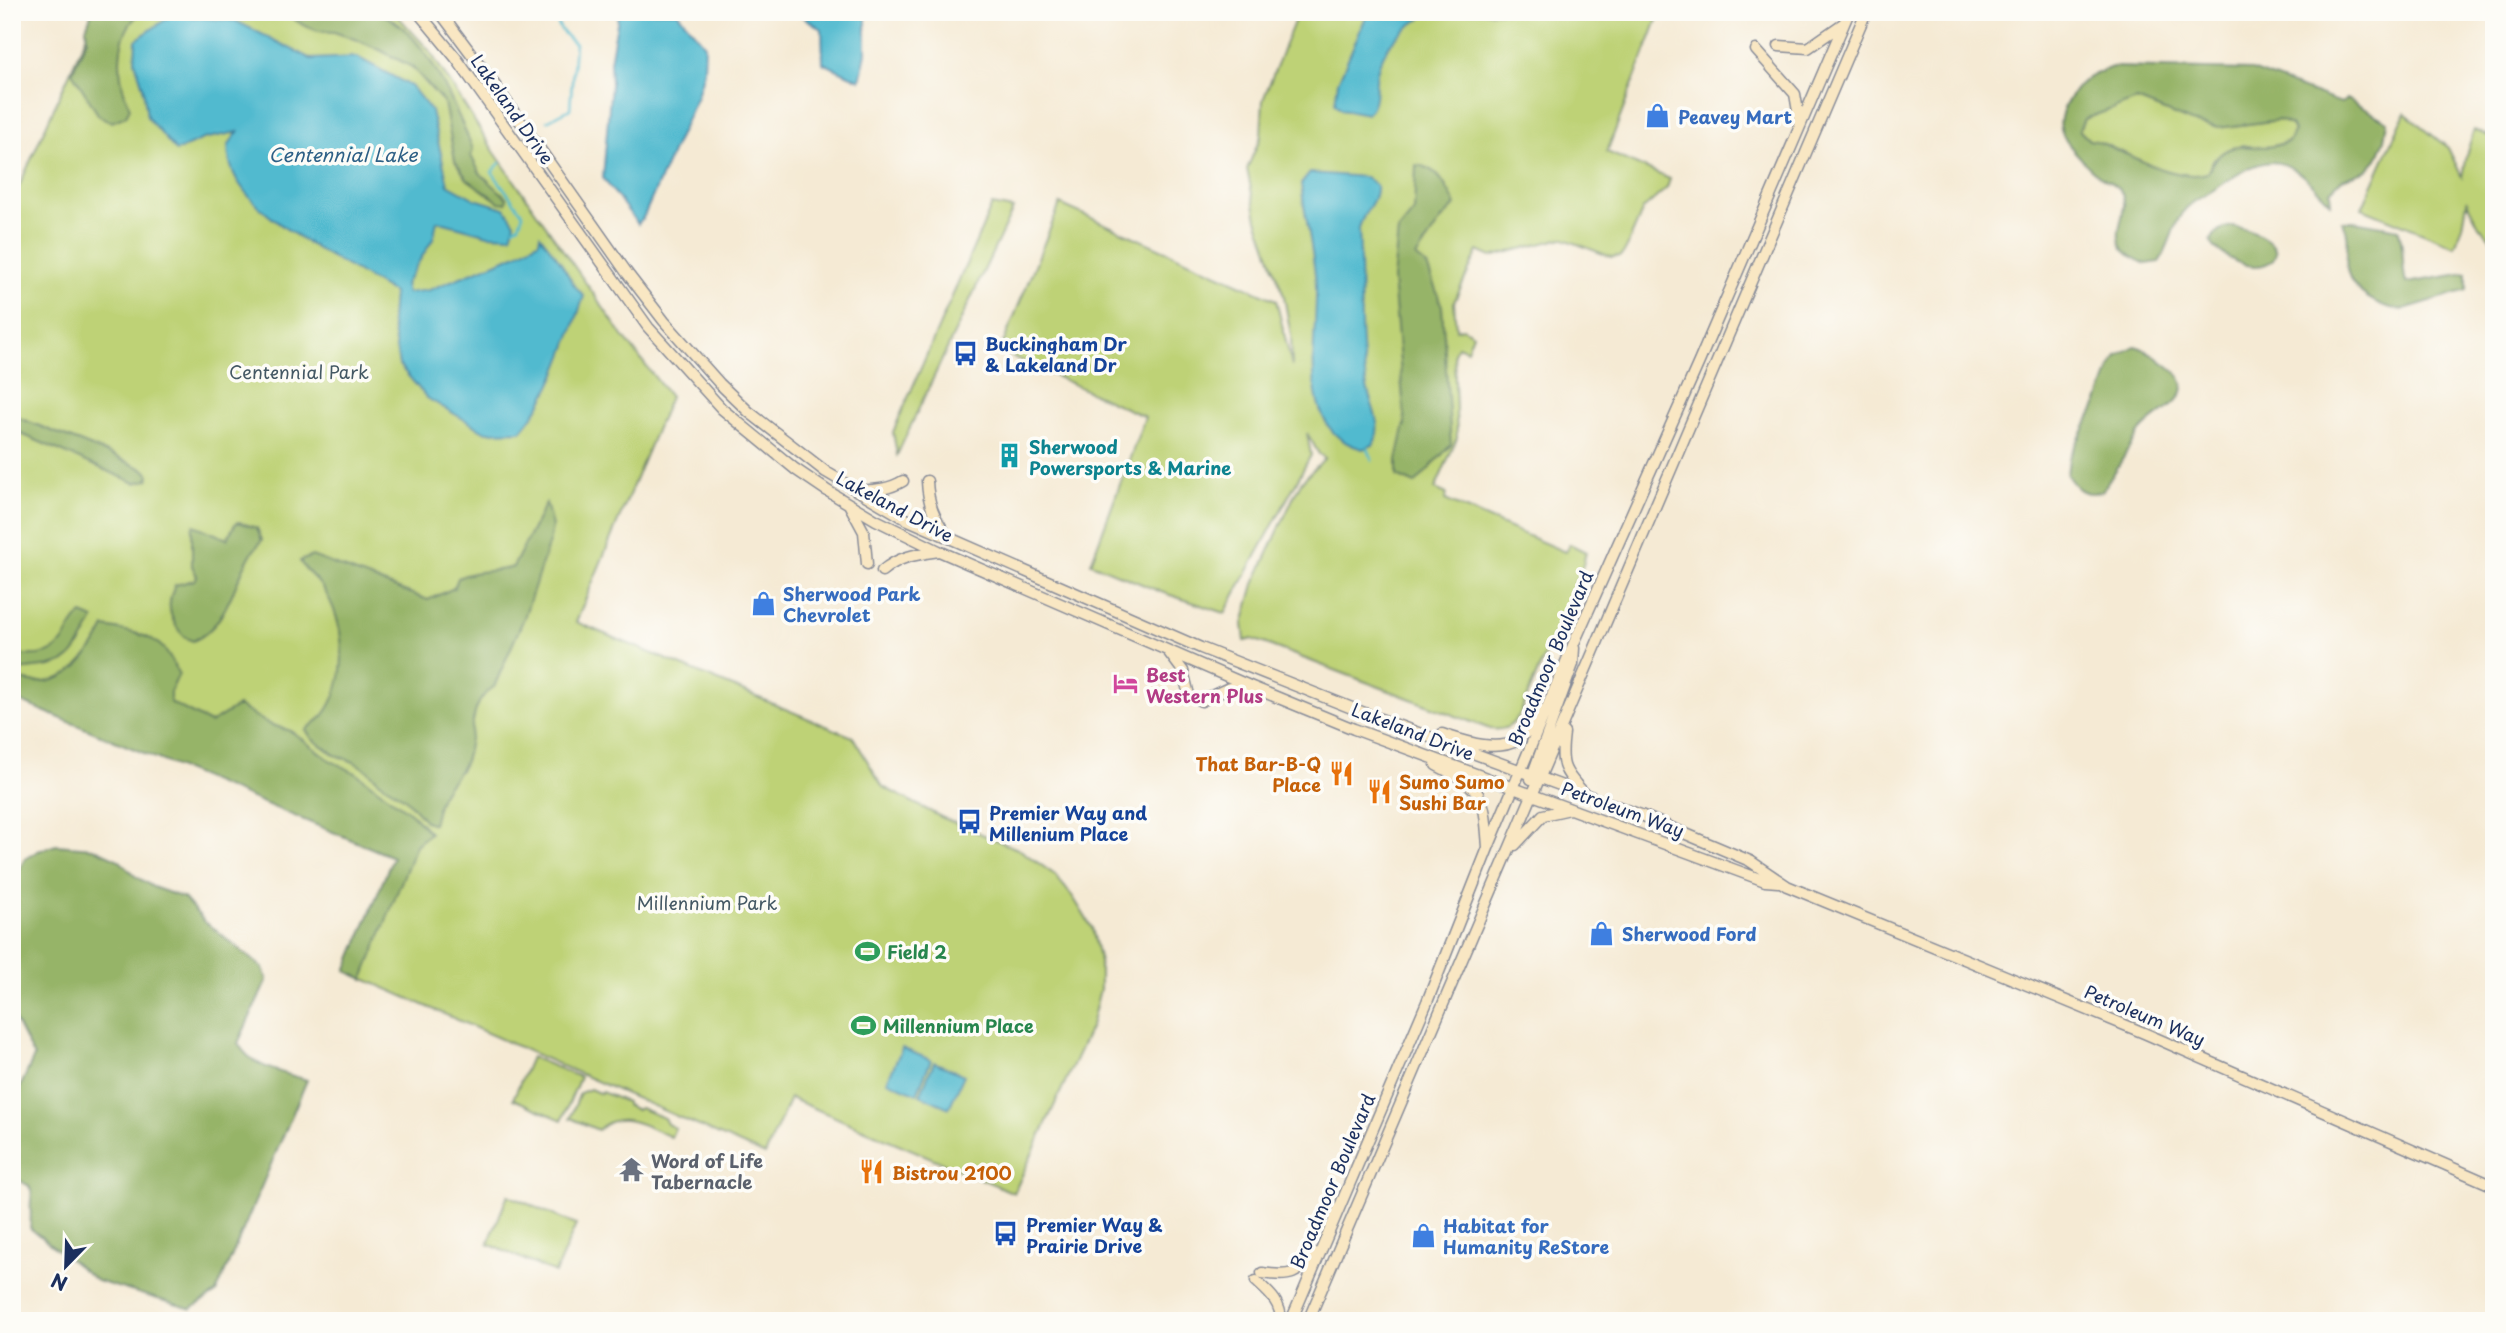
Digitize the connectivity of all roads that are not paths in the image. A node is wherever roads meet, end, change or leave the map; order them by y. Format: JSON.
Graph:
{"nodes":[{"id":1,"x":418,"y":12,"type":"edge"},
{"id":2,"x":440,"y":12,"type":"edge"},
{"id":3,"x":1866,"y":12,"type":"edge"},
{"id":4,"x":1846,"y":18,"type":"edge"},
{"id":5,"x":1779,"y":46,"type":"dead end"},
{"id":6,"x":1756,"y":50,"type":"dead end"},
{"id":7,"x":1800,"y":126,"type":"junction"},
{"id":8,"x":903,"y":481,"type":"dead end"},
{"id":9,"x":927,"y":481,"type":"dead end"},
{"id":10,"x":857,"y":491,"type":"junction"},
{"id":11,"x":849,"y":504,"type":"junction"},
{"id":12,"x":947,"y":536,"type":"junction"},
{"id":13,"x":939,"y":551,"type":"junction"},
{"id":14,"x":867,"y":564,"type":"dead end"},
{"id":15,"x":882,"y":571,"type":"dead end"},
{"id":16,"x":1574,"y":643,"type":"junction"},
{"id":17,"x":1167,"y":649,"type":"junction"},
{"id":18,"x":1252,"y":687,"type":"junction"},
{"id":19,"x":1189,"y":695,"type":"dead end"},
{"id":20,"x":1550,"y":699,"type":"junction"},
{"id":21,"x":1201,"y":701,"type":"dead end"},
{"id":22,"x":1367,"y":714,"type":"junction"},
{"id":23,"x":1566,"y":718,"type":"junction"},
{"id":24,"x":1397,"y":744,"type":"junction"},
{"id":25,"x":1531,"y":774,"type":"junction"},
{"id":26,"x":1514,"y":788,"type":"junction"},
{"id":27,"x":1532,"y":795,"type":"junction"},
{"id":28,"x":1588,"y":797,"type":"junction"},
{"id":29,"x":1572,"y":809,"type":"junction"},
{"id":30,"x":1488,"y":848,"type":"junction"},
{"id":31,"x":1505,"y":858,"type":"junction"},
{"id":32,"x":1780,"y":882,"type":"junction"},
{"id":33,"x":2494,"y":1186,"type":"edge"},
{"id":34,"x":1322,"y":1249,"type":"junction"},
{"id":35,"x":1281,"y":1321,"type":"edge"},
{"id":36,"x":1291,"y":1321,"type":"edge"},
{"id":37,"x":1308,"y":1321,"type":"edge"}],
"edges":[{"from":1,"to":11,"type":"main road","name":"Lakeland Drive"},
{"from":2,"to":10,"type":"main road","name":"Lakeland Drive"},
{"from":3,"to":23,"type":"main road","name":"Broadmoor Boulevard"},
{"from":4,"to":5,"type":"main road"},
{"from":4,"to":7,"type":"main road","name":"Broadmoor Boulevard"},
{"from":6,"to":7,"type":"main road"},
{"from":7,"to":16,"type":"main road","name":"Broadmoor Boulevard"},
{"from":8,"to":10,"type":"main road"},
{"from":9,"to":12,"type":"main road"},
{"from":10,"to":12,"type":"main road","name":"Lakeland Drive"},
{"from":11,"to":13,"type":"main road","name":"Lakeland Drive"},
{"from":11,"to":14,"type":"main road"},
{"from":12,"to":22,"type":"main road","name":"Lakeland Drive"},
{"from":13,"to":15,"type":"main road"},
{"from":13,"to":17,"type":"main road","name":"Lakeland Drive"},
{"from":16,"to":20,"type":"main road","name":"Broadmoor Boulevard"},
{"from":16,"to":25,"type":"main road"},
{"from":17,"to":18,"type":"main road","name":"Lakeland Drive"},
{"from":17,"to":19,"type":"main road"},
{"from":18,"to":21,"type":"main road"},
{"from":18,"to":24,"type":"main road","name":"Lakeland Drive"},
{"from":20,"to":22,"type":"main road"},
{"from":20,"to":25,"type":"main road","name":"Broadmoor Boulevard"},
{"from":22,"to":25,"type":"main road","name":"Lakeland Drive"},
{"from":23,"to":25,"type":"main road","name":"Broadmoor Boulevard"},
{"from":23,"to":28,"type":"main road"},
{"from":24,"to":26,"type":"main road","name":"Lakeland Drive"},
{"from":24,"to":30,"type":"main road"},
{"from":25,"to":26,"type":"main road","name":"Broadmoor Boulevard"},
{"from":25,"to":27,"type":"main road","name":"Broadmoor Boulevard"},
{"from":25,"to":28,"type":"main road","name":"Petroleum Way"},
{"from":26,"to":27,"type":"main road","name":"Lakeland Drive"},
{"from":26,"to":30,"type":"main road","name":"Broadmoor Boulevard"},
{"from":27,"to":29,"type":"main road","name":"Petroleum Way"},
{"from":27,"to":31,"type":"main road","name":"Broadmoor Boulevard"},
{"from":28,"to":32,"type":"main road","name":"Petroleum Way"},
{"from":29,"to":31,"type":"main road"},
{"from":29,"to":32,"type":"main road","name":"Petroleum Way"},
{"from":30,"to":34,"type":"main road","name":"Broadmoor Boulevard"},
{"from":31,"to":37,"type":"main road","name":"Broadmoor Boulevard"},
{"from":32,"to":33,"type":"main road","name":"Petroleum Way"},
{"from":34,"to":35,"type":"main road"},
{"from":34,"to":36,"type":"main road","name":"Broadmoor Boulevard"}]}
